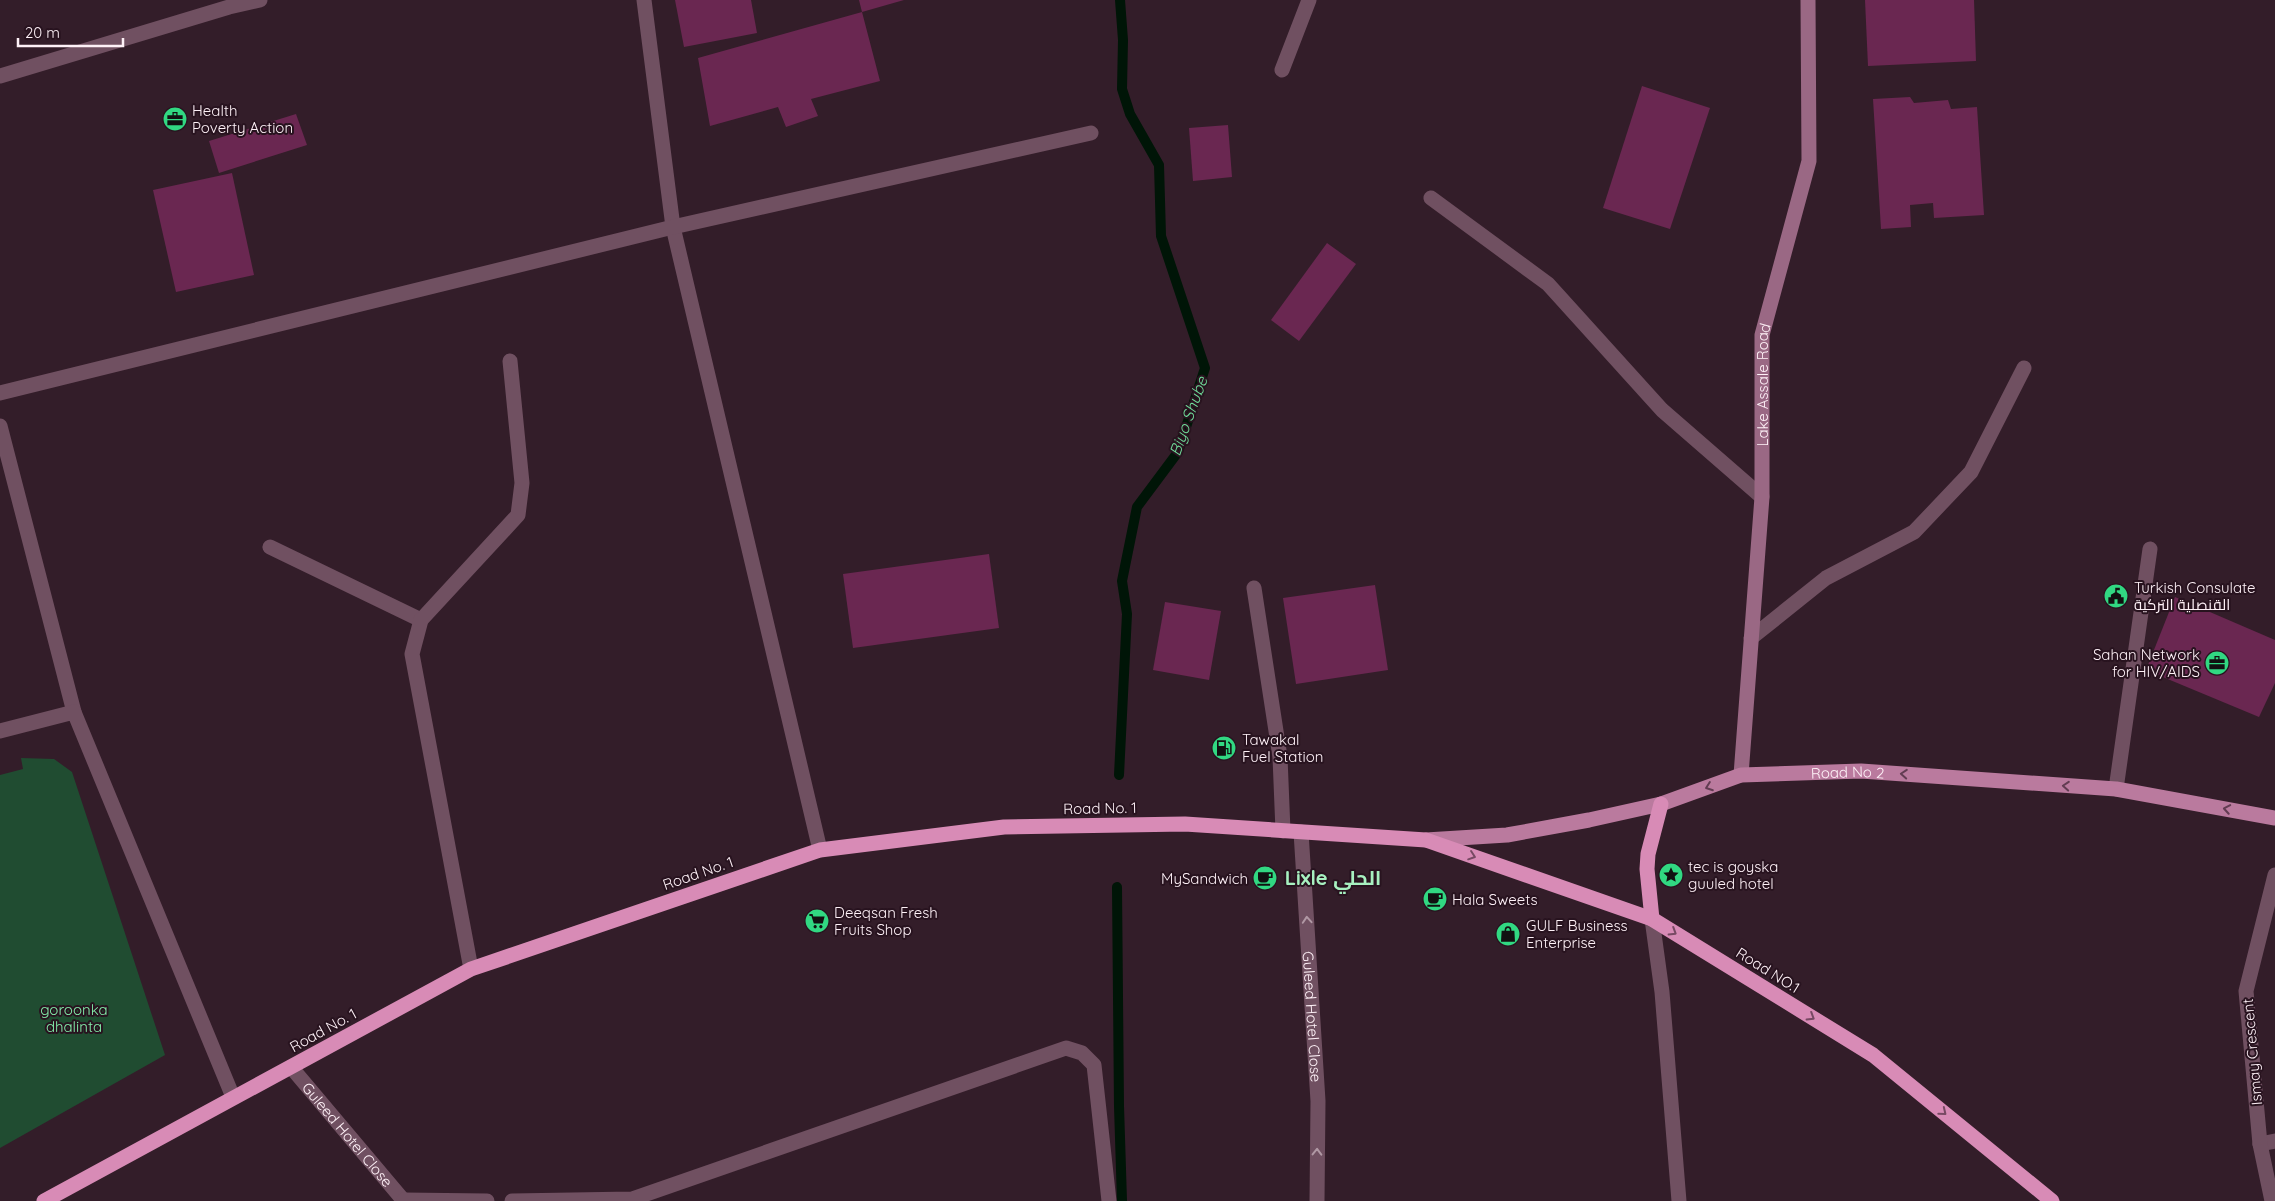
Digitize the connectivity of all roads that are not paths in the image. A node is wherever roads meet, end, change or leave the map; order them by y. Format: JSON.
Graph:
{"nodes":[{"id":1,"x":260,"y":0,"type":"edge"},
{"id":2,"x":644,"y":0,"type":"edge"},
{"id":3,"x":1309,"y":0,"type":"edge"},
{"id":4,"x":1808,"y":0,"type":"edge"},
{"id":5,"x":1282,"y":70,"type":"dead end"},
{"id":6,"x":0,"y":76,"type":"edge"},
{"id":7,"x":1091,"y":133,"type":"dead end"},
{"id":8,"x":1431,"y":198,"type":"dead end"},
{"id":9,"x":673,"y":228,"type":"junction"},
{"id":10,"x":510,"y":361,"type":"dead end"},
{"id":11,"x":2024,"y":368,"type":"dead end"},
{"id":12,"x":0,"y":393,"type":"edge"},
{"id":13,"x":0,"y":426,"type":"edge"},
{"id":14,"x":1762,"y":497,"type":"junction"},
{"id":15,"x":270,"y":547,"type":"dead end"},
{"id":16,"x":2150,"y":549,"type":"dead end"},
{"id":17,"x":1254,"y":588,"type":"dead end"},
{"id":18,"x":421,"y":620,"type":"junction"},
{"id":19,"x":1751,"y":638,"type":"junction"},
{"id":20,"x":74,"y":712,"type":"junction"},
{"id":21,"x":0,"y":730,"type":"edge"},
{"id":22,"x":1741,"y":775,"type":"junction"},
{"id":23,"x":2116,"y":789,"type":"junction"},
{"id":24,"x":1661,"y":804,"type":"junction"},
{"id":25,"x":2275,"y":818,"type":"edge"},
{"id":26,"x":1283,"y":831,"type":"junction"},
{"id":27,"x":1301,"y":832,"type":"junction"},
{"id":28,"x":1426,"y":840,"type":"junction"},
{"id":29,"x":820,"y":850,"type":"junction"},
{"id":30,"x":2275,"y":875,"type":"edge"},
{"id":31,"x":1652,"y":918,"type":"junction"},
{"id":32,"x":471,"y":969,"type":"junction"},
{"id":33,"x":292,"y":1067,"type":"junction"},
{"id":34,"x":233,"y":1098,"type":"junction"},
{"id":35,"x":2275,"y":1141,"type":"edge"},
{"id":36,"x":2260,"y":1144,"type":"junction"},
{"id":37,"x":404,"y":1200,"type":"edge"},
{"id":38,"x":633,"y":1200,"type":"edge"},
{"id":39,"x":44,"y":1201,"type":"edge"},
{"id":40,"x":487,"y":1201,"type":"edge"},
{"id":41,"x":512,"y":1201,"type":"edge"},
{"id":42,"x":1109,"y":1201,"type":"edge"},
{"id":43,"x":1317,"y":1201,"type":"edge"},
{"id":44,"x":1680,"y":1201,"type":"edge"},
{"id":45,"x":2052,"y":1201,"type":"edge"},
{"id":46,"x":2272,"y":1201,"type":"edge"}],
"edges":[{"from":1,"to":6,"type":"street"},
{"from":2,"to":9,"type":"street"},
{"from":3,"to":5,"type":"street"},
{"from":4,"to":14,"type":"street","name":"Lake Assale Road"},
{"from":7,"to":9,"type":"street"},
{"from":8,"to":14,"type":"street"},
{"from":9,"to":12,"type":"street"},
{"from":9,"to":29,"type":"street"},
{"from":10,"to":18,"type":"street"},
{"from":11,"to":19,"type":"street"},
{"from":13,"to":20,"type":"street"},
{"from":14,"to":19,"type":"street","name":"Lake Assale Road"},
{"from":15,"to":18,"type":"street"},
{"from":16,"to":23,"type":"street"},
{"from":17,"to":26,"type":"street"},
{"from":18,"to":32,"type":"street"},
{"from":19,"to":22,"type":"street","name":"Lake Assale Road"},
{"from":20,"to":21,"type":"street"},
{"from":20,"to":34,"type":"street"},
{"from":23,"to":22,"type":"main road","name":"Road No 2","one_way":true},
{"from":22,"to":24,"type":"main road","name":"Road No 2","one_way":true},
{"from":25,"to":23,"type":"main road","name":"Road No 2","one_way":true},
{"from":24,"to":28,"type":"main road","name":"Road No 2"},
{"from":24,"to":31,"type":"highway"},
{"from":26,"to":27,"type":"highway","name":"Road No. 1"},
{"from":26,"to":29,"type":"highway","name":"Road No. 1"},
{"from":27,"to":28,"type":"highway","name":"Road No. 1"},
{"from":43,"to":27,"type":"street","name":"Guleed Hotel Close","one_way":true},
{"from":28,"to":31,"type":"highway","name":"Road NO.1","one_way":true},
{"from":29,"to":32,"type":"highway","name":"Road No. 1"},
{"from":30,"to":36,"type":"street","name":"Ismay Crescent"},
{"from":31,"to":44,"type":"street"},
{"from":31,"to":45,"type":"highway","name":"Road NO.1","one_way":true},
{"from":32,"to":33,"type":"highway","name":"Road No. 1"},
{"from":33,"to":34,"type":"highway","name":"Road No. 1"},
{"from":33,"to":37,"type":"street","name":"Guleed Hotel Close"},
{"from":34,"to":39,"type":"highway","name":"Road No. 1"},
{"from":35,"to":36,"type":"street"},
{"from":36,"to":46,"type":"street","name":"Ismay Crescent"},
{"from":37,"to":40,"type":"street"},
{"from":38,"to":41,"type":"street"},
{"from":38,"to":42,"type":"street"}]}
